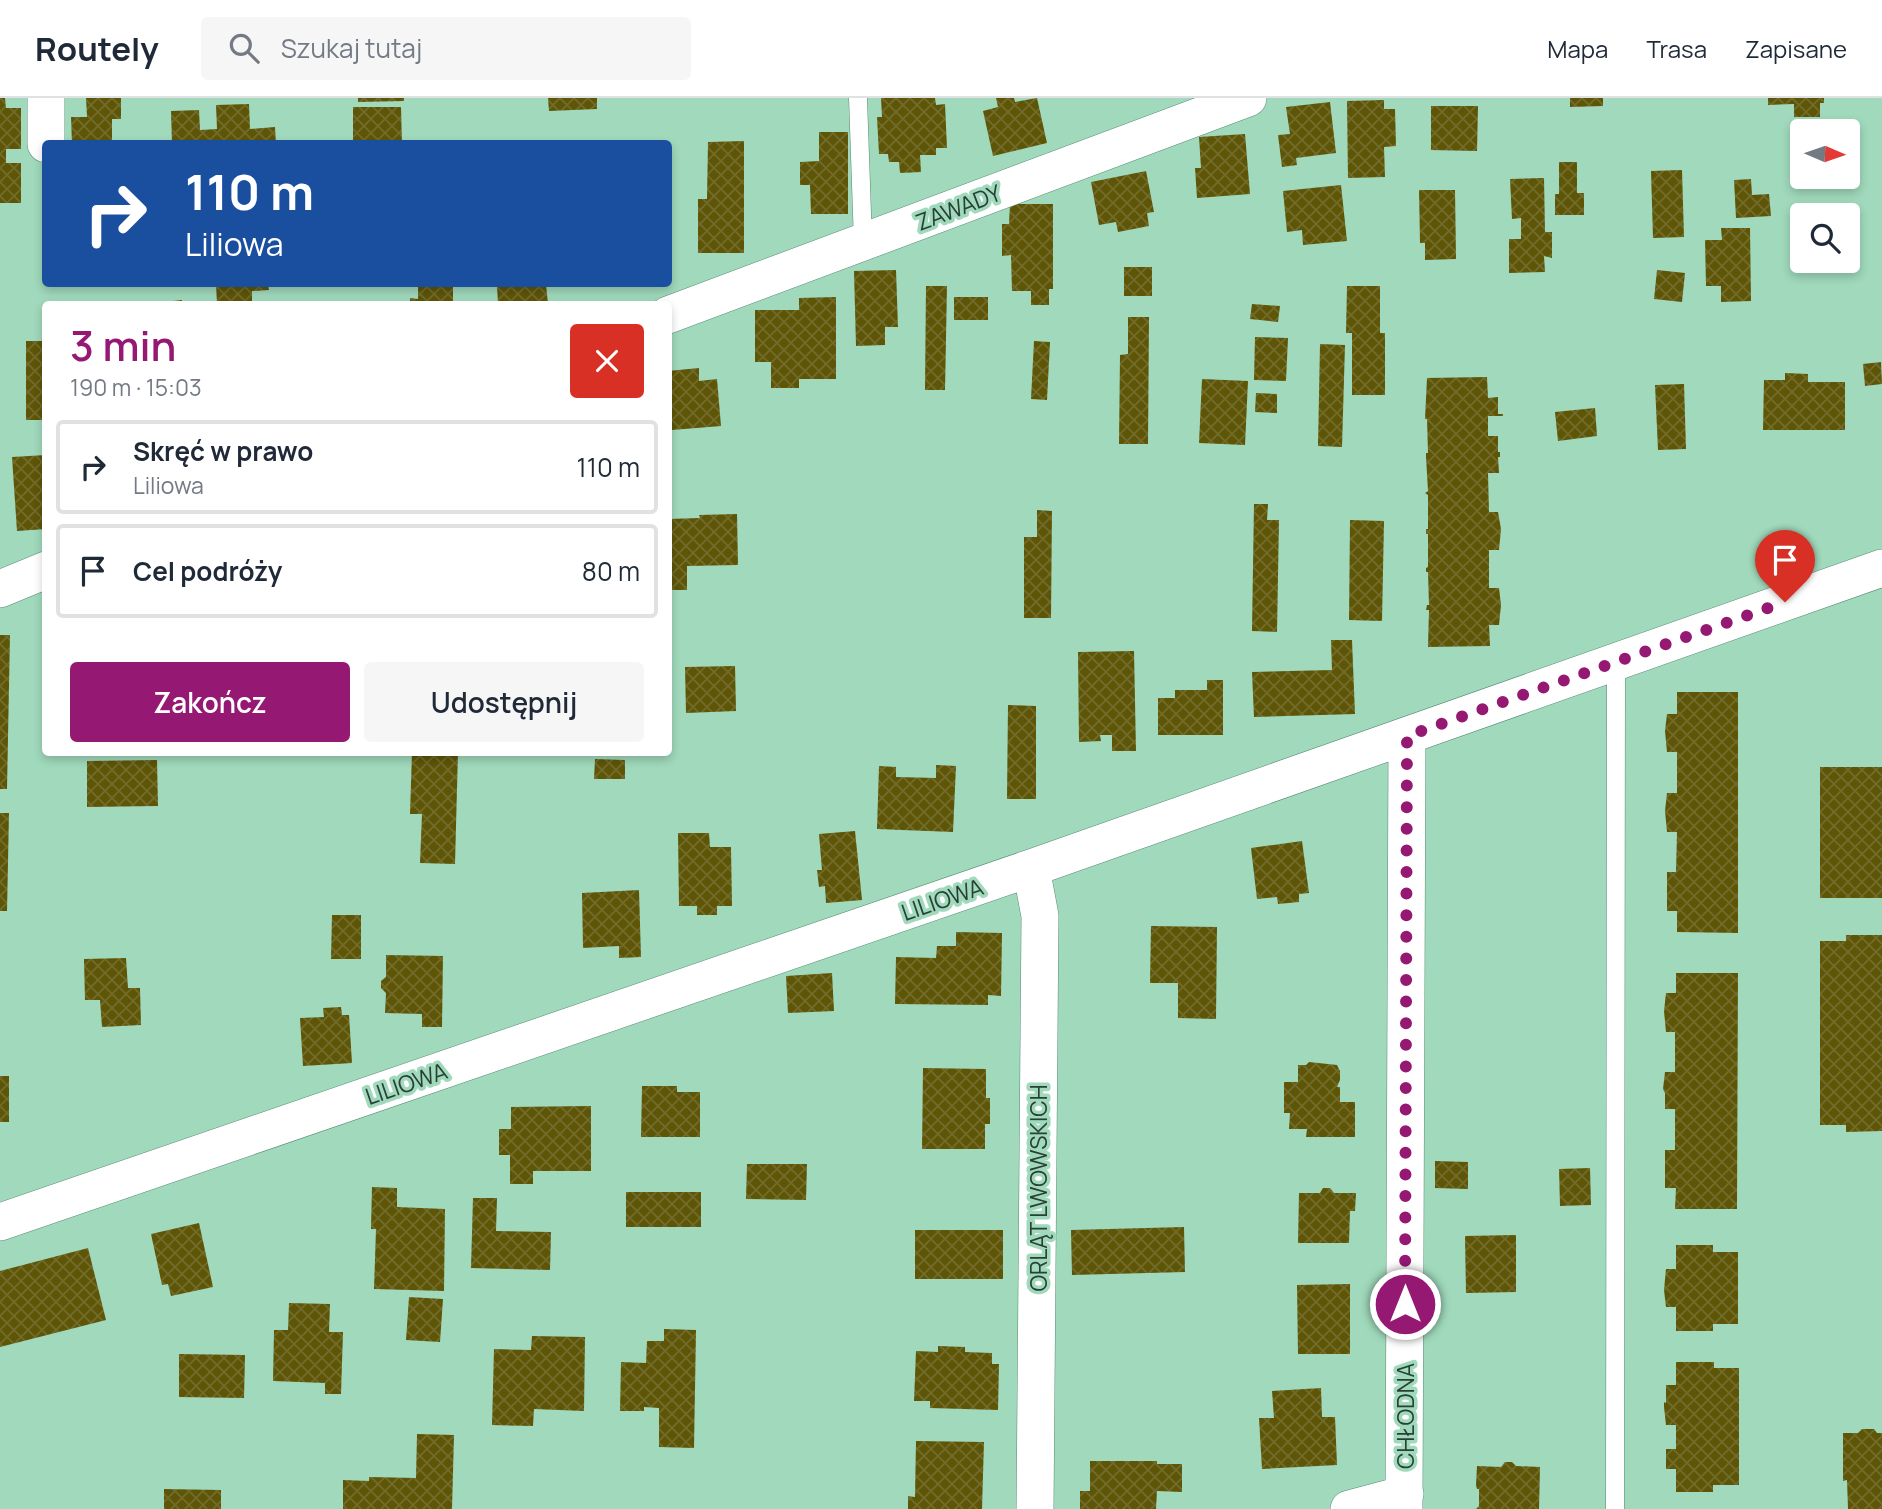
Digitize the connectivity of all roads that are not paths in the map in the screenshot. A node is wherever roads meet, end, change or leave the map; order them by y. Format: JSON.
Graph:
{"nodes":[{"id":1,"x":46,"y":98,"type":"edge"},
{"id":2,"x":858,"y":98,"type":"edge"},
{"id":3,"x":1248,"y":98,"type":"edge"},
{"id":4,"x":46,"y":140,"type":"edge"},
{"id":5,"x":863,"y":242,"type":"junction"},
{"id":6,"x":672,"y":314,"type":"edge"},
{"id":7,"x":1882,"y":568,"type":"edge"},
{"id":8,"x":42,"y":572,"type":"edge"},
{"id":9,"x":0,"y":589,"type":"edge"},
{"id":10,"x":1616,"y":662,"type":"junction"},
{"id":11,"x":1407,"y":736,"type":"junction"},
{"id":12,"x":1031,"y":868,"type":"junction"},
{"id":13,"x":0,"y":1222,"type":"edge"},
{"id":14,"x":1405,"y":1502,"type":"edge"},
{"id":15,"x":1035,"y":1509,"type":"edge"},
{"id":16,"x":1349,"y":1509,"type":"edge"},
{"id":17,"x":1615,"y":1509,"type":"edge"}],
"edges":[{"from":1,"to":4,"type":"street"},
{"from":2,"to":5,"type":"lane"},
{"from":3,"to":5,"type":"street","name":"ZAWADY"},
{"from":5,"to":6,"type":"street","name":"ZAWADY"},
{"from":7,"to":10,"type":"street","name":"LILIOWA"},
{"from":8,"to":9,"type":"street"},
{"from":10,"to":11,"type":"street","name":"LILIOWA"},
{"from":10,"to":17,"type":"lane"},
{"from":11,"to":12,"type":"street","name":"LILIOWA"},
{"from":11,"to":14,"type":"street","name":"CHŁODNA"},
{"from":12,"to":13,"type":"street","name":"LILIOWA"},
{"from":12,"to":15,"type":"street","name":"ORLĄT LWOWSKICH"},
{"from":14,"to":16,"type":"street"}]}
